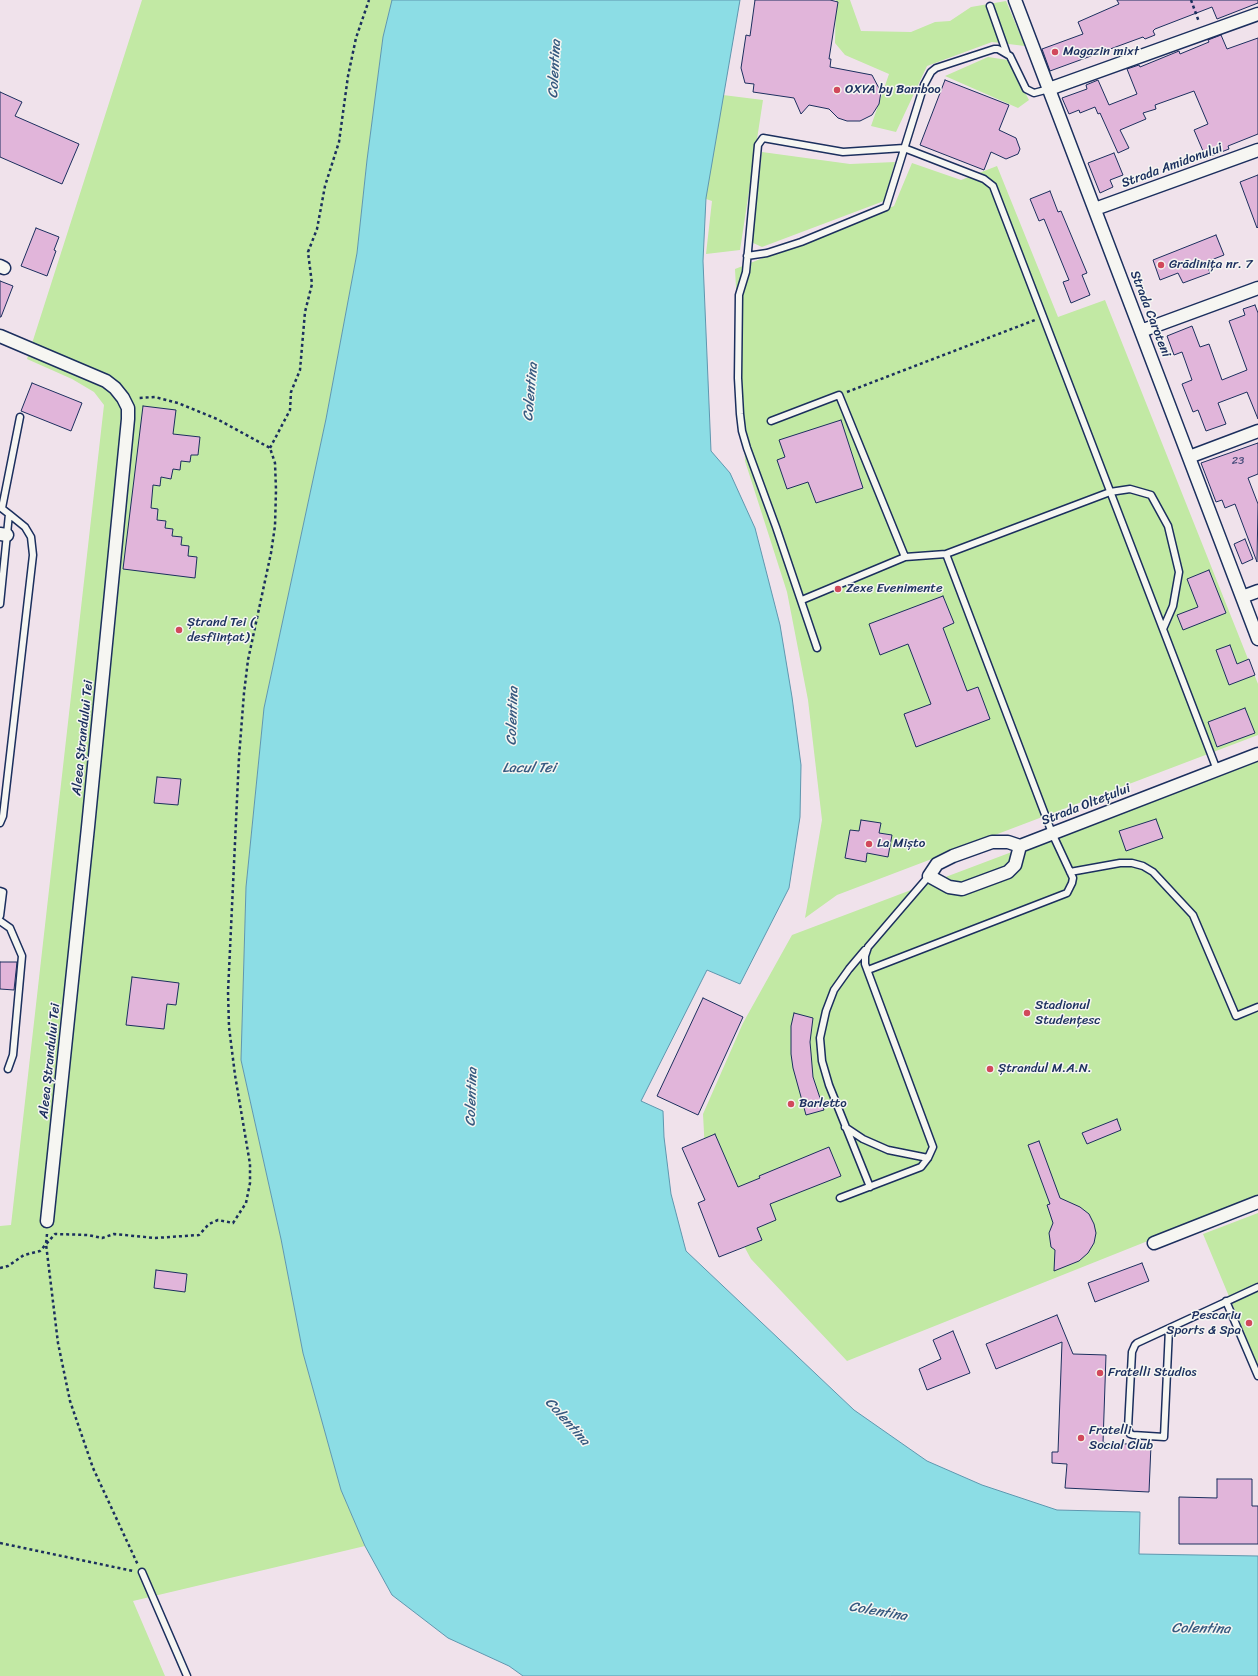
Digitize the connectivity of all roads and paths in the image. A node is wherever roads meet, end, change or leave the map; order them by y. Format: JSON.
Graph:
{"nodes":[{"id":1,"x":369,"y":0,"type":"edge"},
{"id":2,"x":1015,"y":0,"type":"edge"},
{"id":3,"x":1191,"y":0,"type":"edge"},
{"id":4,"x":990,"y":6,"type":"dead end"},
{"id":5,"x":1258,"y":14,"type":"edge"},
{"id":6,"x":1204,"y":34,"type":"junction"},
{"id":7,"x":1007,"y":54,"type":"junction"},
{"id":8,"x":1049,"y":89,"type":"junction"},
{"id":9,"x":904,"y":148,"type":"junction"},
{"id":10,"x":1258,"y":150,"type":"edge"},
{"id":11,"x":1095,"y":209,"type":"junction"},
{"id":12,"x":747,"y":256,"type":"junction"},
{"id":13,"x":1258,"y":288,"type":"edge"},
{"id":14,"x":1043,"y":317,"type":"junction"},
{"id":15,"x":1141,"y":331,"type":"junction"},
{"id":16,"x":0,"y":336,"type":"edge"},
{"id":17,"x":840,"y":395,"type":"junction"},
{"id":18,"x":123,"y":398,"type":"junction"},
{"id":19,"x":20,"y":417,"type":"dead end"},
{"id":20,"x":771,"y":421,"type":"dead end"},
{"id":21,"x":1258,"y":431,"type":"edge"},
{"id":22,"x":270,"y":448,"type":"junction"},
{"id":23,"x":1189,"y":457,"type":"junction"},
{"id":24,"x":1110,"y":492,"type":"junction"},
{"id":25,"x":1,"y":508,"type":"edge"},
{"id":26,"x":9,"y":514,"type":"junction"},
{"id":27,"x":4,"y":534,"type":"edge"},
{"id":28,"x":946,"y":554,"type":"junction"},
{"id":29,"x":905,"y":557,"type":"junction"},
{"id":30,"x":1258,"y":591,"type":"edge"},
{"id":31,"x":1242,"y":597,"type":"junction"},
{"id":32,"x":802,"y":600,"type":"junction"},
{"id":33,"x":0,"y":604,"type":"edge"},
{"id":34,"x":1163,"y":629,"type":"junction"},
{"id":35,"x":1258,"y":639,"type":"edge"},
{"id":36,"x":817,"y":648,"type":"dead end"},
{"id":37,"x":1258,"y":754,"type":"edge"},
{"id":38,"x":1217,"y":770,"type":"junction"},
{"id":39,"x":0,"y":823,"type":"edge"},
{"id":40,"x":1052,"y":833,"type":"junction"},
{"id":41,"x":1020,"y":846,"type":"junction"},
{"id":42,"x":1070,"y":872,"type":"junction"},
{"id":43,"x":929,"y":876,"type":"junction"},
{"id":44,"x":0,"y":891,"type":"edge"},
{"id":45,"x":0,"y":916,"type":"edge"},
{"id":46,"x":0,"y":921,"type":"edge"},
{"id":47,"x":868,"y":947,"type":"junction"},
{"id":48,"x":868,"y":970,"type":"junction"},
{"id":49,"x":1258,"y":1007,"type":"edge"},
{"id":50,"x":8,"y":1069,"type":"dead end"},
{"id":51,"x":845,"y":1127,"type":"junction"},
{"id":52,"x":928,"y":1158,"type":"junction"},
{"id":53,"x":870,"y":1187,"type":"junction"},
{"id":54,"x":840,"y":1198,"type":"dead end"},
{"id":55,"x":1258,"y":1202,"type":"edge"},
{"id":56,"x":47,"y":1221,"type":"joint"},
{"id":57,"x":1154,"y":1243,"type":"dead end"},
{"id":58,"x":46,"y":1244,"type":"junction"},
{"id":59,"x":0,"y":1268,"type":"edge"},
{"id":60,"x":1258,"y":1287,"type":"edge"},
{"id":61,"x":1226,"y":1301,"type":"junction"},
{"id":62,"x":1169,"y":1329,"type":"junction"},
{"id":63,"x":1258,"y":1376,"type":"edge"},
{"id":64,"x":0,"y":1543,"type":"edge"},
{"id":65,"x":142,"y":1572,"type":"junction"},
{"id":66,"x":187,"y":1676,"type":"edge"}],
"edges":[{"from":1,"to":22,"type":"path"},
{"from":2,"to":8,"type":"street","name":"Strada Caroteni"},
{"from":3,"to":6,"type":"path"},
{"from":4,"to":7,"type":"lane"},
{"from":5,"to":6,"type":"street"},
{"from":6,"to":8,"type":"street"},
{"from":7,"to":8,"type":"lane"},
{"from":7,"to":9,"type":"lane"},
{"from":8,"to":11,"type":"street","name":"Strada Caroteni"},
{"from":9,"to":12,"type":"lane"},
{"from":9,"to":12,"type":"lane"},
{"from":9,"to":14,"type":"lane"},
{"from":10,"to":11,"type":"street","name":"Strada Amidonului"},
{"from":11,"to":15,"type":"street","name":"Strada Caroteni"},
{"from":12,"to":32,"type":"lane"},
{"from":13,"to":15,"type":"street"},
{"from":14,"to":17,"type":"path"},
{"from":14,"to":24,"type":"lane"},
{"from":15,"to":23,"type":"street","name":"Strada Caroteni"},
{"from":16,"to":18,"type":"street","name":"Aleea Ștrandului Tei"},
{"from":17,"to":20,"type":"lane"},
{"from":17,"to":29,"type":"lane"},
{"from":18,"to":22,"type":"path"},
{"from":18,"to":56,"type":"street","name":"Aleea Ștrandului Tei"},
{"from":19,"to":25,"type":"lane"},
{"from":21,"to":23,"type":"street"},
{"from":22,"to":58,"type":"path"},
{"from":23,"to":31,"type":"street","name":"Strada Caroteni"},
{"from":24,"to":28,"type":"lane"},
{"from":24,"to":34,"type":"lane"},
{"from":24,"to":34,"type":"lane"},
{"from":25,"to":26,"type":"lane"},
{"from":26,"to":27,"type":"lane"},
{"from":26,"to":39,"type":"lane"},
{"from":27,"to":33,"type":"lane"},
{"from":28,"to":29,"type":"lane"},
{"from":28,"to":40,"type":"lane"},
{"from":29,"to":32,"type":"lane"},
{"from":30,"to":31,"type":"street"},
{"from":31,"to":35,"type":"street","name":"Strada Caroteni"},
{"from":32,"to":36,"type":"lane"},
{"from":34,"to":38,"type":"lane"},
{"from":37,"to":38,"type":"street","name":"Strada Oltețului"},
{"from":38,"to":40,"type":"street","name":"Strada Oltețului"},
{"from":40,"to":41,"type":"street","name":"Strada Oltețului"},
{"from":40,"to":42,"type":"lane"},
{"from":41,"to":43,"type":"street"},
{"from":41,"to":43,"type":"street"},
{"from":42,"to":48,"type":"lane"},
{"from":42,"to":49,"type":"lane"},
{"from":43,"to":47,"type":"lane"},
{"from":44,"to":45,"type":"lane"},
{"from":46,"to":50,"type":"lane"},
{"from":47,"to":48,"type":"lane"},
{"from":47,"to":51,"type":"lane"},
{"from":48,"to":52,"type":"lane"},
{"from":51,"to":52,"type":"lane"},
{"from":51,"to":53,"type":"lane"},
{"from":52,"to":53,"type":"lane"},
{"from":53,"to":54,"type":"lane"},
{"from":55,"to":57,"type":"street"},
{"from":56,"to":58,"type":"path"},
{"from":58,"to":59,"type":"path"},
{"from":58,"to":65,"type":"path"},
{"from":60,"to":61,"type":"lane"},
{"from":61,"to":62,"type":"lane"},
{"from":61,"to":63,"type":"lane"},
{"from":62,"to":62,"type":"lane"},
{"from":64,"to":65,"type":"path"},
{"from":65,"to":66,"type":"lane"}]}
